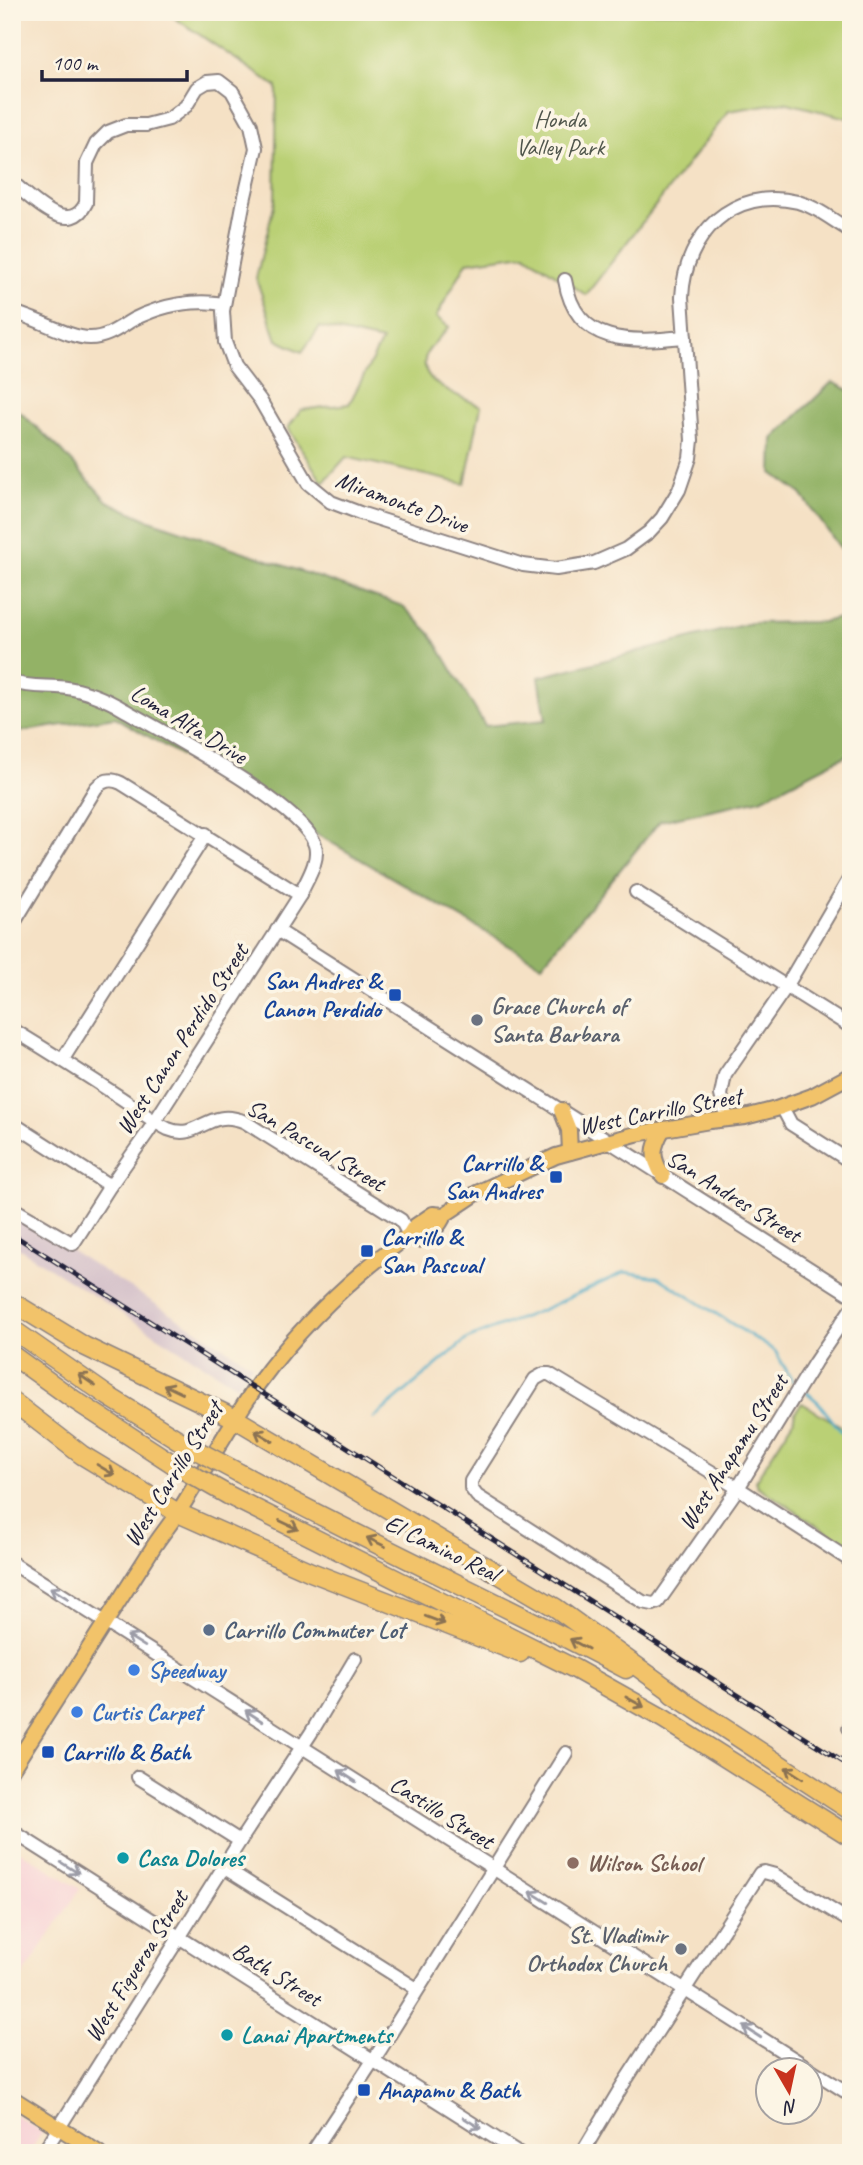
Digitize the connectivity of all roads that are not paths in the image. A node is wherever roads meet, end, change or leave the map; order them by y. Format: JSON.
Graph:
{"nodes":[{"id":1,"x":12,"y":183,"type":"edge"},
{"id":2,"x":851,"y":231,"type":"edge"},
{"id":3,"x":565,"y":280,"type":"dead end"},
{"id":4,"x":224,"y":304,"type":"junction"},
{"id":5,"x":12,"y":312,"type":"edge"},
{"id":6,"x":685,"y":337,"type":"junction"},
{"id":7,"x":12,"y":682,"type":"edge"},
{"id":8,"x":206,"y":834,"type":"junction"},
{"id":9,"x":317,"y":851,"type":"joint"},
{"id":10,"x":851,"y":876,"type":"edge"},
{"id":11,"x":636,"y":892,"type":"dead end"},
{"id":12,"x":300,"y":895,"type":"junction"},
{"id":13,"x":12,"y":926,"type":"edge"},
{"id":14,"x":277,"y":930,"type":"junction"},
{"id":15,"x":786,"y":987,"type":"junction"},
{"id":16,"x":851,"y":1027,"type":"edge"},
{"id":17,"x":12,"y":1029,"type":"edge"},
{"id":18,"x":63,"y":1059,"type":"junction"},
{"id":19,"x":851,"y":1075,"type":"edge"},
{"id":20,"x":782,"y":1107,"type":"junction"},
{"id":21,"x":561,"y":1110,"type":"junction"},
{"id":22,"x":727,"y":1119,"type":"junction"},
{"id":23,"x":155,"y":1120,"type":"junction"},
{"id":24,"x":12,"y":1124,"type":"edge"},
{"id":25,"x":663,"y":1129,"type":"junction"},
{"id":26,"x":609,"y":1140,"type":"junction"},
{"id":27,"x":570,"y":1152,"type":"junction"},
{"id":28,"x":851,"y":1162,"type":"edge"},
{"id":29,"x":663,"y":1176,"type":"junction"},
{"id":30,"x":110,"y":1186,"type":"junction"},
{"id":31,"x":12,"y":1208,"type":"edge"},
{"id":32,"x":409,"y":1235,"type":"junction"},
{"id":33,"x":851,"y":1295,"type":"edge"},
{"id":34,"x":12,"y":1302,"type":"edge"},
{"id":35,"x":851,"y":1309,"type":"edge"},
{"id":36,"x":12,"y":1329,"type":"edge"},
{"id":37,"x":12,"y":1355,"type":"edge"},
{"id":38,"x":12,"y":1401,"type":"edge"},
{"id":39,"x":234,"y":1418,"type":"junction"},
{"id":40,"x":738,"y":1488,"type":"junction"},
{"id":41,"x":173,"y":1520,"type":"junction"},
{"id":42,"x":851,"y":1560,"type":"edge"},
{"id":43,"x":12,"y":1563,"type":"edge"},
{"id":44,"x":107,"y":1623,"type":"junction"},
{"id":45,"x":355,"y":1659,"type":"dead end"},
{"id":46,"x":575,"y":1669,"type":"junction"},
{"id":47,"x":682,"y":1699,"type":"junction"},
{"id":48,"x":302,"y":1746,"type":"junction"},
{"id":49,"x":566,"y":1753,"type":"dead end"},
{"id":50,"x":12,"y":1769,"type":"edge"},
{"id":51,"x":138,"y":1777,"type":"dead end"},
{"id":52,"x":851,"y":1811,"type":"edge"},
{"id":53,"x":12,"y":1831,"type":"edge"},
{"id":54,"x":851,"y":1837,"type":"edge"},
{"id":55,"x":240,"y":1841,"type":"junction"},
{"id":56,"x":223,"y":1867,"type":"junction"},
{"id":57,"x":493,"y":1868,"type":"junction"},
{"id":58,"x":851,"y":1922,"type":"edge"},
{"id":59,"x":179,"y":1937,"type":"junction"},
{"id":60,"x":417,"y":1989,"type":"junction"},
{"id":61,"x":685,"y":1990,"type":"junction"},
{"id":62,"x":373,"y":2060,"type":"junction"},
{"id":63,"x":851,"y":2095,"type":"edge"},
{"id":64,"x":12,"y":2098,"type":"edge"},
{"id":65,"x":60,"y":2127,"type":"junction"},
{"id":66,"x":43,"y":2153,"type":"edge"},
{"id":67,"x":99,"y":2153,"type":"edge"},
{"id":68,"x":312,"y":2153,"type":"edge"},
{"id":69,"x":519,"y":2153,"type":"edge"},
{"id":70,"x":582,"y":2153,"type":"edge"}],
"edges":[{"from":1,"to":4,"type":"street","name":"Miramonte Drive"},
{"from":2,"to":6,"type":"street","name":"Miramonte Drive"},
{"from":3,"to":6,"type":"street"},
{"from":4,"to":5,"type":"street"},
{"from":4,"to":6,"type":"street","name":"Miramonte Drive"},
{"from":7,"to":9,"type":"street","name":"Loma Alta Drive"},
{"from":8,"to":12,"type":"street"},
{"from":8,"to":13,"type":"street"},
{"from":8,"to":18,"type":"street"},
{"from":9,"to":12,"type":"street","name":"West Canon Perdido Street"},
{"from":10,"to":15,"type":"street"},
{"from":11,"to":15,"type":"street"},
{"from":12,"to":14,"type":"street","name":"West Canon Perdido Street"},
{"from":14,"to":21,"type":"street","name":"San Andres Street"},
{"from":14,"to":23,"type":"street","name":"West Canon Perdido Street"},
{"from":15,"to":16,"type":"street"},
{"from":15,"to":22,"type":"street"},
{"from":17,"to":18,"type":"street","name":"San Pascual Street"},
{"from":18,"to":23,"type":"street","name":"San Pascual Street"},
{"from":19,"to":20,"type":"main road","name":"West Carrillo Street"},
{"from":20,"to":22,"type":"main road","name":"West Carrillo Street"},
{"from":20,"to":28,"type":"street"},
{"from":21,"to":26,"type":"street","name":"San Andres Street"},
{"from":21,"to":27,"type":"main road"},
{"from":22,"to":25,"type":"main road","name":"West Carrillo Street"},
{"from":23,"to":30,"type":"street","name":"West Canon Perdido Street"},
{"from":23,"to":32,"type":"street","name":"San Pascual Street"},
{"from":24,"to":30,"type":"street"},
{"from":25,"to":26,"type":"main road","name":"West Carrillo Street"},
{"from":25,"to":29,"type":"main road"},
{"from":26,"to":27,"type":"main road","name":"West Carrillo Street"},
{"from":26,"to":29,"type":"street","name":"San Andres Street"},
{"from":27,"to":32,"type":"main road","name":"West Carrillo Street"},
{"from":29,"to":33,"type":"street","name":"San Andres Street"},
{"from":30,"to":31,"type":"street","name":"West Canon Perdido Street"},
{"from":32,"to":39,"type":"main road","name":"West Carrillo Street"},
{"from":39,"to":34,"type":"highway","one_way":true},
{"from":35,"to":40,"type":"street","name":"West Anapamu Street"},
{"from":47,"to":36,"type":"highway","name":"El Camino Real","one_way":true,"bridge":true},
{"from":37,"to":46,"type":"highway","name":"El Camino Real","one_way":true,"bridge":true},
{"from":38,"to":41,"type":"highway","one_way":true},
{"from":39,"to":41,"type":"main road","name":"West Carrillo Street"},
{"from":47,"to":39,"type":"highway","one_way":true},
{"from":40,"to":40,"type":"street","name":"West Anapamu Street"},
{"from":40,"to":42,"type":"street"},
{"from":41,"to":44,"type":"main road","name":"West Carrillo Street"},
{"from":41,"to":46,"type":"highway","one_way":true},
{"from":44,"to":43,"type":"street","name":"Castillo Street","one_way":true},
{"from":48,"to":44,"type":"street","name":"Castillo Street","one_way":true},
{"from":44,"to":50,"type":"main road","name":"West Carrillo Street"},
{"from":45,"to":48,"type":"street","name":"West Figueroa Street"},
{"from":46,"to":54,"type":"highway","name":"El Camino Real","one_way":true},
{"from":52,"to":47,"type":"highway","name":"El Camino Real","one_way":true},
{"from":48,"to":55,"type":"street","name":"West Figueroa Street"},
{"from":57,"to":48,"type":"street","name":"Castillo Street","one_way":true},
{"from":49,"to":57,"type":"street"},
{"from":51,"to":55,"type":"street"},
{"from":53,"to":59,"type":"street","name":"Bath Street","one_way":true},
{"from":55,"to":56,"type":"street","name":"West Figueroa Street"},
{"from":56,"to":59,"type":"street","name":"West Figueroa Street"},
{"from":56,"to":60,"type":"street"},
{"from":57,"to":60,"type":"street"},
{"from":61,"to":57,"type":"street","name":"Castillo Street","one_way":true},
{"from":58,"to":61,"type":"street"},
{"from":59,"to":62,"type":"street","name":"Bath Street"},
{"from":59,"to":65,"type":"street","name":"West Figueroa Street"},
{"from":60,"to":62,"type":"street"},
{"from":63,"to":61,"type":"street","name":"Castillo Street","one_way":true},
{"from":61,"to":70,"type":"street"},
{"from":62,"to":68,"type":"street"},
{"from":62,"to":69,"type":"street","name":"Bath Street","one_way":true},
{"from":64,"to":65,"type":"main road"},
{"from":65,"to":66,"type":"street","name":"West Figueroa Street"},
{"from":65,"to":67,"type":"main road"}]}
